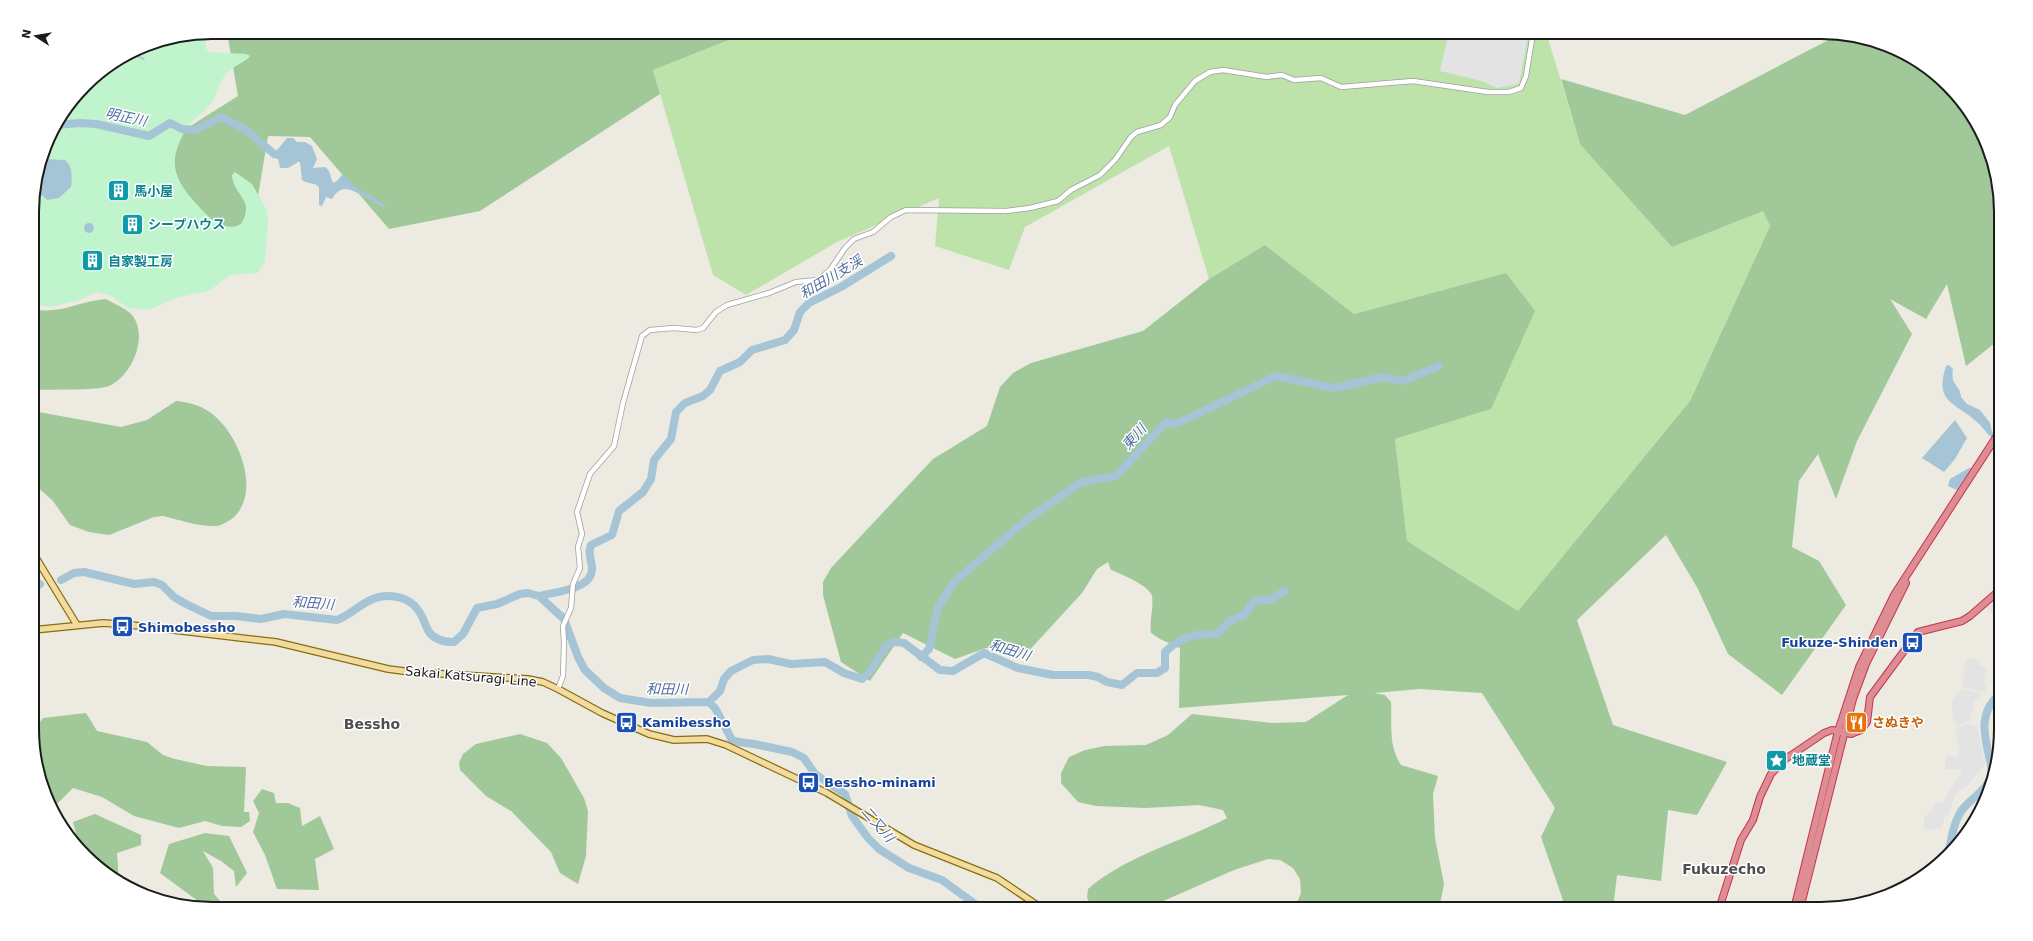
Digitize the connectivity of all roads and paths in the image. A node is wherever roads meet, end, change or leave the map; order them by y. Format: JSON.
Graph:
{"nodes":[{"id":1,"x":1530,"y":39,"type":"edge"},
{"id":2,"x":1994,"y":441,"type":"edge"},
{"id":3,"x":39,"y":563,"type":"edge"},
{"id":4,"x":1994,"y":595,"type":"edge"},
{"id":5,"x":77,"y":625,"type":"junction"},
{"id":6,"x":39,"y":629,"type":"edge"},
{"id":7,"x":558,"y":689,"type":"junction"},
{"id":8,"x":1842,"y":731,"type":"junction"},
{"id":9,"x":1033,"y":902,"type":"edge"},
{"id":10,"x":1721,"y":902,"type":"edge"},
{"id":11,"x":1796,"y":902,"type":"edge"},
{"id":12,"x":1802,"y":902,"type":"edge"}],
"edges":[{"from":1,"to":7,"type":"street"},
{"from":2,"to":8,"type":"highway"},
{"from":3,"to":5,"type":"main road"},
{"from":4,"to":8,"type":"highway"},
{"from":5,"to":6,"type":"main road","name":"Sakai Katsuragi Line"},
{"from":5,"to":7,"type":"main road","name":"Sakai Katsuragi Line"},
{"from":7,"to":9,"type":"main road","name":"Sakai Katsuragi Line"},
{"from":8,"to":10,"type":"highway"},
{"from":8,"to":11,"type":"highway"},
{"from":8,"to":12,"type":"highway"}]}
